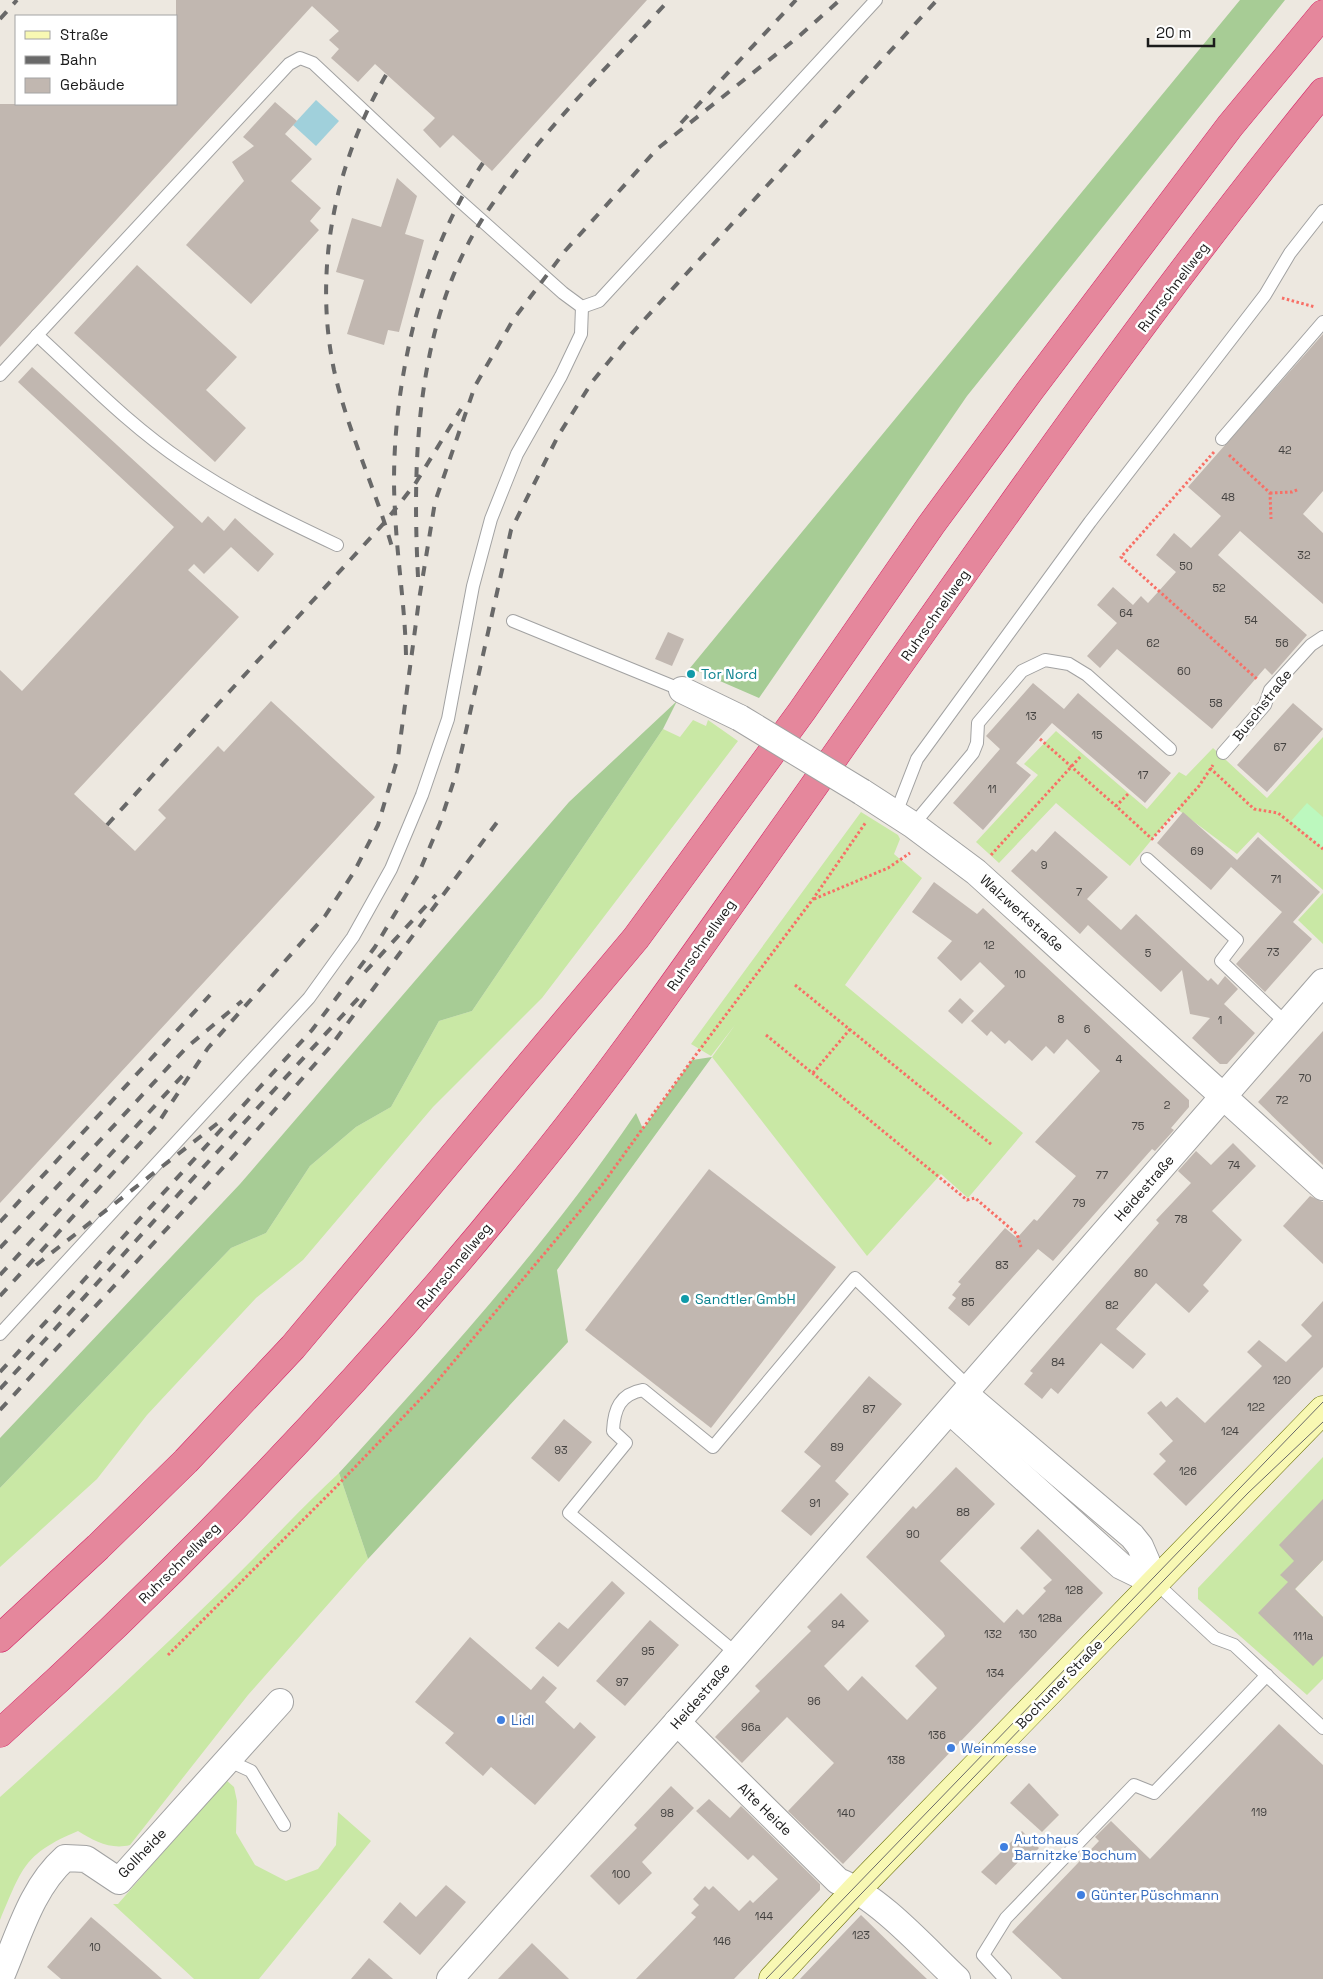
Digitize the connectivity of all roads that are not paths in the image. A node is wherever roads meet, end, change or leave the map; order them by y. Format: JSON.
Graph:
{"nodes":[{"id":1,"x":876,"y":0,"type":"edge"},
{"id":2,"x":1323,"y":14,"type":"edge"},
{"id":3,"x":1323,"y":92,"type":"edge"},
{"id":4,"x":1323,"y":211,"type":"edge"},
{"id":5,"x":582,"y":307,"type":"junction"},
{"id":6,"x":1323,"y":322,"type":"edge"},
{"id":7,"x":37,"y":335,"type":"junction"},
{"id":8,"x":0,"y":375,"type":"edge"},
{"id":9,"x":1220,"y":442,"type":"road end"},
{"id":10,"x":337,"y":545,"type":"dead end"},
{"id":11,"x":513,"y":622,"type":"dead end"},
{"id":12,"x":1323,"y":639,"type":"edge"},
{"id":13,"x":682,"y":690,"type":"joint"},
{"id":14,"x":1170,"y":749,"type":"dead end"},
{"id":15,"x":1224,"y":753,"type":"road end"},
{"id":16,"x":896,"y":814,"type":"junction"},
{"id":17,"x":1148,"y":858,"type":"dead end"},
{"id":18,"x":1323,"y":982,"type":"edge"},
{"id":19,"x":1286,"y":1023,"type":"junction"},
{"id":20,"x":1223,"y":1096,"type":"junction"},
{"id":21,"x":1323,"y":1188,"type":"edge"},
{"id":22,"x":0,"y":1334,"type":"edge"},
{"id":23,"x":961,"y":1398,"type":"junction"},
{"id":24,"x":1323,"y":1410,"type":"edge"},
{"id":25,"x":1156,"y":1583,"type":"junction"},
{"id":26,"x":0,"y":1638,"type":"edge"},
{"id":27,"x":737,"y":1654,"type":"junction"},
{"id":28,"x":1267,"y":1675,"type":"junction"},
{"id":29,"x":280,"y":1702,"type":"dead end"},
{"id":30,"x":677,"y":1722,"type":"junction"},
{"id":31,"x":1323,"y":1728,"type":"edge"},
{"id":32,"x":0,"y":1733,"type":"edge"},
{"id":33,"x":227,"y":1760,"type":"junction"},
{"id":34,"x":284,"y":1825,"type":"dead end"},
{"id":35,"x":858,"y":1889,"type":"junction"},
{"id":36,"x":0,"y":1979,"type":"edge"},
{"id":37,"x":450,"y":1979,"type":"edge"},
{"id":38,"x":773,"y":1979,"type":"edge"},
{"id":39,"x":957,"y":1979,"type":"edge"},
{"id":40,"x":1005,"y":1979,"type":"edge"}],
"edges":[{"from":1,"to":5,"type":"lane"},
{"from":2,"to":26,"type":"highway"},
{"from":3,"to":32,"type":"highway","name":"Ruhrschnellweg"},
{"from":4,"to":16,"type":"lane"},
{"from":5,"to":7,"type":"lane"},
{"from":5,"to":22,"type":"lane"},
{"from":6,"to":9,"type":"lane"},
{"from":7,"to":8,"type":"lane"},
{"from":7,"to":10,"type":"lane"},
{"from":11,"to":13,"type":"lane"},
{"from":12,"to":15,"type":"lane","name":"Buschstraße"},
{"from":13,"to":16,"type":"street","name":"Walzwerkstraße","bridge":true},
{"from":14,"to":16,"type":"lane"},
{"from":16,"to":20,"type":"street","name":"Walzwerkstraße"},
{"from":17,"to":19,"type":"lane"},
{"from":18,"to":19,"type":"street","name":"Heidestraße"},
{"from":19,"to":20,"type":"street","name":"Heidestraße"},
{"from":20,"to":21,"type":"street","name":"Walzwerkstraße"},
{"from":20,"to":23,"type":"street","name":"Heidestraße"},
{"from":23,"to":25,"type":"street"},
{"from":23,"to":27,"type":"street","name":"Heidestraße"},
{"from":23,"to":27,"type":"lane"},
{"from":24,"to":25,"type":"main road","name":"Bochumer Straße"},
{"from":25,"to":28,"type":"lane"},
{"from":25,"to":35,"type":"main road","name":"Bochumer Straße"},
{"from":27,"to":30,"type":"street","name":"Heidestraße"},
{"from":28,"to":31,"type":"lane"},
{"from":28,"to":40,"type":"lane"},
{"from":29,"to":33,"type":"street","name":"Gollheide"},
{"from":30,"to":35,"type":"street","name":"Alte Heide"},
{"from":30,"to":37,"type":"street","name":"Heidestraße"},
{"from":33,"to":34,"type":"lane"},
{"from":33,"to":36,"type":"street","name":"Gollheide"},
{"from":35,"to":38,"type":"main road","name":"Bochumer Straße"},
{"from":35,"to":39,"type":"street","name":"Alte Heide"}]}
